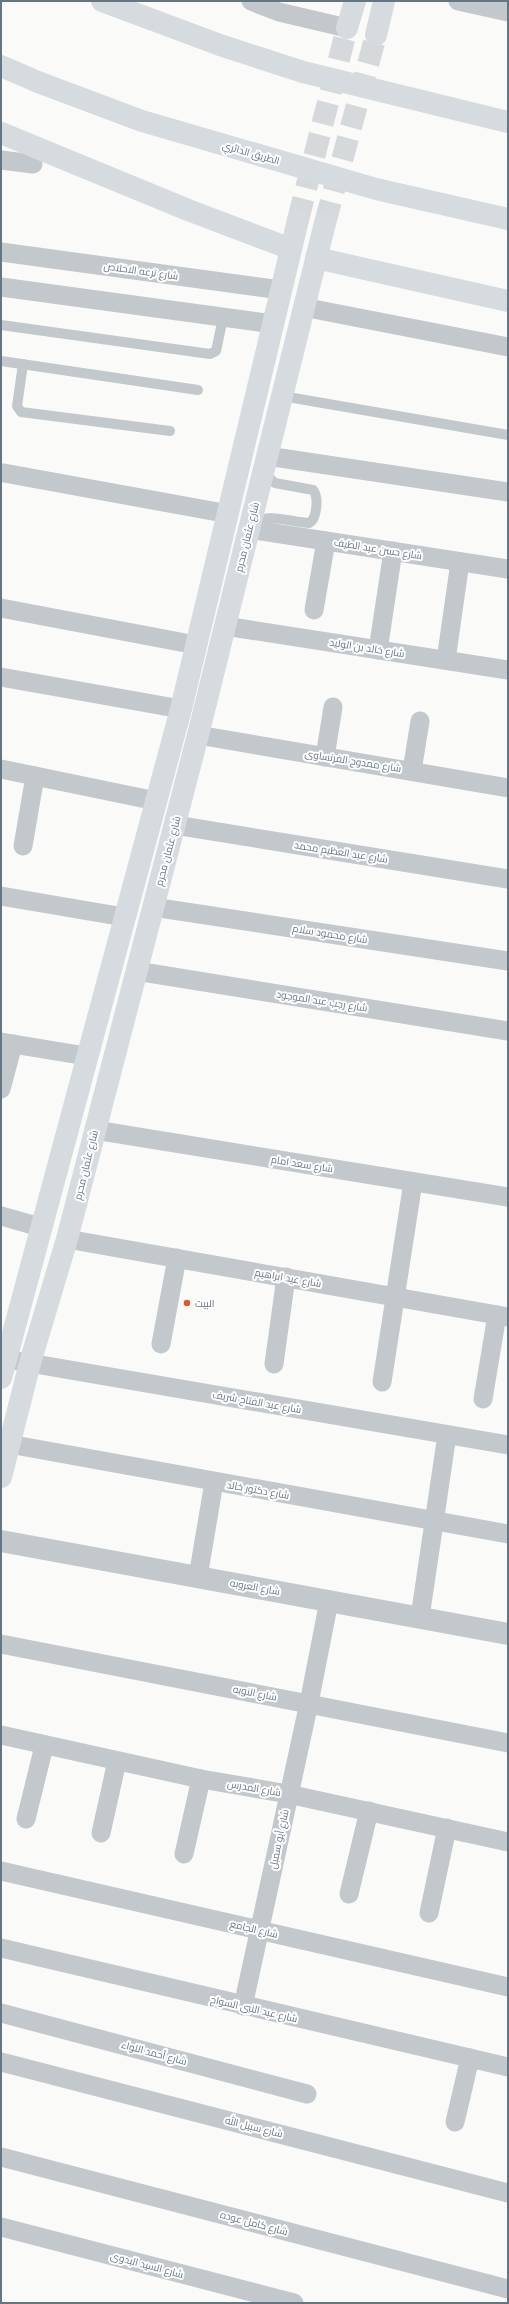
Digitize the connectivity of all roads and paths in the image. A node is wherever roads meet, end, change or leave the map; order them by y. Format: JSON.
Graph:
{"nodes":[{"id":1,"x":102,"y":1,"type":"edge"},
{"id":2,"x":251,"y":1,"type":"edge"},
{"id":3,"x":355,"y":1,"type":"edge"},
{"id":4,"x":384,"y":1,"type":"edge"},
{"id":5,"x":458,"y":1,"type":"edge"},
{"id":6,"x":508,"y":12,"type":"edge"},
{"id":7,"x":347,"y":28,"type":"joint"},
{"id":8,"x":376,"y":34,"type":"tunnel mouth"},
{"id":9,"x":1,"y":66,"type":"edge"},
{"id":10,"x":508,"y":122,"type":"edge"},
{"id":11,"x":1,"y":134,"type":"edge"},
{"id":12,"x":1,"y":160,"type":"edge"},
{"id":13,"x":33,"y":164,"type":"dead end"},
{"id":14,"x":508,"y":219,"type":"edge"},
{"id":15,"x":298,"y":220,"type":"tunnel mouth"},
{"id":16,"x":326,"y":223,"type":"tunnel mouth"},
{"id":17,"x":291,"y":249,"type":"junction"},
{"id":18,"x":1,"y":252,"type":"edge"},
{"id":19,"x":316,"y":258,"type":"junction"},
{"id":20,"x":1,"y":287,"type":"edge"},
{"id":21,"x":281,"y":290,"type":"junction"},
{"id":22,"x":508,"y":301,"type":"edge"},
{"id":23,"x":303,"y":307,"type":"junction"},
{"id":24,"x":223,"y":318,"type":"junction"},
{"id":25,"x":273,"y":324,"type":"junction"},
{"id":26,"x":1,"y":326,"type":"edge"},
{"id":27,"x":508,"y":347,"type":"edge"},
{"id":28,"x":1,"y":361,"type":"edge"},
{"id":29,"x":22,"y":364,"type":"junction"},
{"id":30,"x":198,"y":390,"type":"dead end"},
{"id":31,"x":282,"y":396,"type":"junction"},
{"id":32,"x":170,"y":431,"type":"dead end"},
{"id":33,"x":508,"y":435,"type":"edge"},
{"id":34,"x":265,"y":464,"type":"junction"},
{"id":35,"x":4,"y":473,"type":"dead end"},
{"id":36,"x":508,"y":492,"type":"edge"},
{"id":37,"x":229,"y":514,"type":"junction"},
{"id":38,"x":249,"y":527,"type":"junction"},
{"id":39,"x":326,"y":541,"type":"junction"},
{"id":40,"x":393,"y":551,"type":"junction"},
{"id":41,"x":460,"y":562,"type":"junction"},
{"id":42,"x":508,"y":569,"type":"edge"},
{"id":43,"x":1,"y":608,"type":"edge"},
{"id":44,"x":314,"y":610,"type":"dead end"},
{"id":45,"x":225,"y":626,"type":"junction"},
{"id":46,"x":196,"y":645,"type":"junction"},
{"id":47,"x":378,"y":650,"type":"junction"},
{"id":48,"x":446,"y":660,"type":"junction"},
{"id":49,"x":508,"y":670,"type":"edge"},
{"id":50,"x":1,"y":677,"type":"edge"},
{"id":51,"x":332,"y":707,"type":"dead end"},
{"id":52,"x":181,"y":709,"type":"junction"},
{"id":53,"x":420,"y":721,"type":"dead end"},
{"id":54,"x":198,"y":735,"type":"junction"},
{"id":55,"x":325,"y":757,"type":"junction"},
{"id":56,"x":1,"y":768,"type":"edge"},
{"id":57,"x":412,"y":771,"type":"junction"},
{"id":58,"x":35,"y":776,"type":"junction"},
{"id":59,"x":508,"y":788,"type":"edge"},
{"id":60,"x":156,"y":801,"type":"junction"},
{"id":61,"x":175,"y":825,"type":"junction"},
{"id":62,"x":23,"y":846,"type":"dead end"},
{"id":63,"x":508,"y":879,"type":"edge"},
{"id":64,"x":1,"y":896,"type":"edge"},
{"id":65,"x":153,"y":907,"type":"junction"},
{"id":66,"x":124,"y":917,"type":"junction"},
{"id":67,"x":508,"y":961,"type":"edge"},
{"id":68,"x":136,"y":971,"type":"junction"},
{"id":69,"x":508,"y":1032,"type":"edge"},
{"id":70,"x":7,"y":1043,"type":"edge"},
{"id":71,"x":86,"y":1056,"type":"junction"},
{"id":72,"x":1,"y":1089,"type":"edge"},
{"id":73,"x":95,"y":1130,"type":"junction"},
{"id":74,"x":413,"y":1182,"type":"junction"},
{"id":75,"x":508,"y":1197,"type":"edge"},
{"id":76,"x":1,"y":1216,"type":"edge"},
{"id":77,"x":40,"y":1226,"type":"junction"},
{"id":78,"x":68,"y":1239,"type":"junction"},
{"id":79,"x":177,"y":1258,"type":"junction"},
{"id":80,"x":286,"y":1277,"type":"junction"},
{"id":81,"x":396,"y":1297,"type":"junction"},
{"id":82,"x":502,"y":1316,"type":"edge"},
{"id":83,"x":161,"y":1344,"type":"dead end"},
{"id":84,"x":30,"y":1364,"type":"junction"},
{"id":85,"x":274,"y":1364,"type":"dead end"},
{"id":86,"x":4,"y":1368,"type":"edge"},
{"id":87,"x":382,"y":1382,"type":"dead end"},
{"id":88,"x":483,"y":1400,"type":"dead end"},
{"id":89,"x":447,"y":1435,"type":"junction"},
{"id":90,"x":9,"y":1444,"type":"junction"},
{"id":91,"x":508,"y":1445,"type":"edge"},
{"id":92,"x":1,"y":1477,"type":"edge"},
{"id":93,"x":214,"y":1482,"type":"junction"},
{"id":94,"x":434,"y":1520,"type":"junction"},
{"id":95,"x":508,"y":1534,"type":"edge"},
{"id":96,"x":1,"y":1541,"type":"edge"},
{"id":97,"x":198,"y":1577,"type":"junction"},
{"id":98,"x":329,"y":1601,"type":"junction"},
{"id":99,"x":420,"y":1617,"type":"junction"},
{"id":100,"x":508,"y":1634,"type":"edge"},
{"id":101,"x":1,"y":1644,"type":"edge"},
{"id":102,"x":309,"y":1703,"type":"junction"},
{"id":103,"x":1,"y":1735,"type":"edge"},
{"id":104,"x":508,"y":1743,"type":"edge"},
{"id":105,"x":44,"y":1746,"type":"junction"},
{"id":106,"x":117,"y":1761,"type":"junction"},
{"id":107,"x":201,"y":1779,"type":"junction"},
{"id":108,"x":288,"y":1794,"type":"junction"},
{"id":109,"x":369,"y":1811,"type":"junction"},
{"id":110,"x":26,"y":1819,"type":"dead end"},
{"id":111,"x":447,"y":1828,"type":"junction"},
{"id":112,"x":101,"y":1833,"type":"dead end"},
{"id":113,"x":508,"y":1842,"type":"edge"},
{"id":114,"x":184,"y":1854,"type":"dead end"},
{"id":115,"x":1,"y":1872,"type":"edge"},
{"id":116,"x":349,"y":1894,"type":"dead end"},
{"id":117,"x":429,"y":1913,"type":"dead end"},
{"id":118,"x":259,"y":1930,"type":"junction"},
{"id":119,"x":1,"y":1948,"type":"edge"},
{"id":120,"x":508,"y":1987,"type":"edge"},
{"id":121,"x":243,"y":2006,"type":"junction"},
{"id":122,"x":1,"y":2013,"type":"edge"},
{"id":123,"x":470,"y":2058,"type":"junction"},
{"id":124,"x":1,"y":2062,"type":"edge"},
{"id":125,"x":508,"y":2067,"type":"edge"},
{"id":126,"x":307,"y":2094,"type":"dead end"},
{"id":127,"x":455,"y":2122,"type":"dead end"},
{"id":128,"x":1,"y":2157,"type":"edge"},
{"id":129,"x":508,"y":2193,"type":"edge"},
{"id":130,"x":1,"y":2227,"type":"edge"},
{"id":131,"x":508,"y":2289,"type":"edge"},
{"id":132,"x":294,"y":2303,"type":"edge"}],
"edges":[{"from":1,"to":10,"type":"main road"},
{"from":2,"to":7,"type":"street"},
{"from":3,"to":7,"type":"main road"},
{"from":4,"to":8,"type":"main road"},
{"from":5,"to":6,"type":"street"},
{"from":9,"to":14,"type":"main road","name":"الطريق الدائري"},
{"from":11,"to":17,"type":"main road"},
{"from":12,"to":13,"type":"street"},
{"from":15,"to":17,"type":"main road"},
{"from":16,"to":19,"type":"main road","name":"شارع عثمان محرم"},
{"from":17,"to":21,"type":"main road"},
{"from":18,"to":21,"type":"street","name":"شارع ترعه الاخلاص"},
{"from":19,"to":22,"type":"main road"},
{"from":19,"to":23,"type":"main road","name":"شارع عثمان محرم"},
{"from":20,"to":24,"type":"street"},
{"from":21,"to":25,"type":"main road"},
{"from":23,"to":27,"type":"street"},
{"from":23,"to":31,"type":"main road","name":"شارع عثمان محرم"},
{"from":24,"to":25,"type":"street"},
{"from":24,"to":26,"type":"lane"},
{"from":25,"to":37,"type":"main road"},
{"from":28,"to":29,"type":"lane"},
{"from":29,"to":30,"type":"lane"},
{"from":29,"to":32,"type":"lane"},
{"from":31,"to":33,"type":"lane"},
{"from":31,"to":34,"type":"main road","name":"شارع عثمان محرم"},
{"from":34,"to":36,"type":"street"},
{"from":34,"to":38,"type":"main road","name":"شارع عثمان محرم"},
{"from":34,"to":38,"type":"lane"},
{"from":35,"to":37,"type":"street"},
{"from":37,"to":46,"type":"main road"},
{"from":38,"to":39,"type":"street","name":"شارع حسن عبد الطيف"},
{"from":38,"to":45,"type":"main road","name":"شارع عثمان محرم"},
{"from":39,"to":40,"type":"street","name":"شارع حسن عبد الطيف"},
{"from":39,"to":44,"type":"street"},
{"from":40,"to":41,"type":"street","name":"شارع حسن عبد الطيف"},
{"from":40,"to":47,"type":"street"},
{"from":41,"to":42,"type":"street","name":"شارع حسن عبد الطيف"},
{"from":41,"to":48,"type":"street"},
{"from":43,"to":46,"type":"street"},
{"from":45,"to":47,"type":"street","name":"شارع خالد بن الوليد"},
{"from":45,"to":54,"type":"main road","name":"شارع عثمان محرم"},
{"from":46,"to":52,"type":"main road"},
{"from":47,"to":48,"type":"street","name":"شارع خالد بن الوليد"},
{"from":48,"to":49,"type":"street","name":"شارع خالد بن الوليد"},
{"from":50,"to":52,"type":"street"},
{"from":51,"to":55,"type":"street"},
{"from":52,"to":60,"type":"main road"},
{"from":53,"to":57,"type":"street"},
{"from":54,"to":55,"type":"street","name":"شارع ممدوح الفرنساوى"},
{"from":54,"to":61,"type":"main road","name":"شارع عثمان محرم"},
{"from":55,"to":57,"type":"street","name":"شارع ممدوح الفرنساوى"},
{"from":56,"to":58,"type":"street"},
{"from":57,"to":59,"type":"street","name":"شارع ممدوح الفرنساوى"},
{"from":58,"to":60,"type":"street"},
{"from":58,"to":62,"type":"street"},
{"from":60,"to":66,"type":"main road"},
{"from":61,"to":63,"type":"street","name":"شارع عبد العظيم محمد"},
{"from":61,"to":65,"type":"main road","name":"شارع عثمان محرم"},
{"from":64,"to":66,"type":"street"},
{"from":65,"to":67,"type":"street","name":"شارع محمود سلام"},
{"from":65,"to":68,"type":"main road","name":"شارع عثمان محرم"},
{"from":66,"to":71,"type":"main road"},
{"from":68,"to":69,"type":"street","name":"شارع رجب عبد الموجود"},
{"from":68,"to":73,"type":"main road","name":"شارع عثمان محرم"},
{"from":70,"to":71,"type":"street"},
{"from":70,"to":72,"type":"street"},
{"from":71,"to":77,"type":"main road"},
{"from":73,"to":74,"type":"street","name":"شارع سعد امام"},
{"from":73,"to":78,"type":"main road","name":"شارع عثمان محرم"},
{"from":74,"to":75,"type":"street","name":"شارع سعد امام"},
{"from":74,"to":81,"type":"street"},
{"from":76,"to":77,"type":"street"},
{"from":77,"to":86,"type":"main road"},
{"from":78,"to":79,"type":"street","name":"شارع عيد ابراهيم"},
{"from":78,"to":84,"type":"main road","name":"شارع عثمان محرم"},
{"from":79,"to":80,"type":"street","name":"شارع عيد ابراهيم"},
{"from":79,"to":83,"type":"street"},
{"from":80,"to":81,"type":"street","name":"شارع عيد ابراهيم"},
{"from":80,"to":85,"type":"street"},
{"from":81,"to":82,"type":"street","name":"شارع عيد ابراهيم"},
{"from":81,"to":87,"type":"street"},
{"from":82,"to":88,"type":"street"},
{"from":84,"to":86,"type":"street","name":"شارع عبد الفتاح شريف"},
{"from":84,"to":89,"type":"street","name":"شارع عبد الفتاح شريف"},
{"from":84,"to":90,"type":"main road","name":"شارع عثمان محرم"},
{"from":89,"to":91,"type":"street","name":"شارع عبد الفتاح شريف"},
{"from":89,"to":94,"type":"street"},
{"from":90,"to":92,"type":"main road","name":"شارع عثمان محرم"},
{"from":90,"to":93,"type":"street","name":"شارع دكتور خالد"},
{"from":93,"to":94,"type":"street","name":"شارع دكتور خالد"},
{"from":93,"to":97,"type":"street"},
{"from":94,"to":95,"type":"street","name":"شارع دكتور خالد"},
{"from":94,"to":99,"type":"street"},
{"from":96,"to":97,"type":"street","name":"شارع العروبه"},
{"from":97,"to":98,"type":"street","name":"شارع العروبه"},
{"from":98,"to":99,"type":"street","name":"شارع العروبه"},
{"from":98,"to":102,"type":"street","name":"شارع أبو سمبل"},
{"from":99,"to":100,"type":"street","name":"شارع العروبه"},
{"from":101,"to":102,"type":"street","name":"شارع النوبه"},
{"from":102,"to":104,"type":"street","name":"شارع النوبه"},
{"from":102,"to":108,"type":"street","name":"شارع أبو سمبل"},
{"from":103,"to":105,"type":"street","name":"شارع المدرس"},
{"from":105,"to":106,"type":"street","name":"شارع المدرس"},
{"from":105,"to":110,"type":"street"},
{"from":106,"to":107,"type":"street","name":"شارع المدرس"},
{"from":106,"to":112,"type":"street"},
{"from":107,"to":108,"type":"street","name":"شارع المدرس"},
{"from":107,"to":114,"type":"street"},
{"from":108,"to":109,"type":"street","name":"شارع المدرس"},
{"from":108,"to":118,"type":"street","name":"شارع أبو سمبل"},
{"from":109,"to":111,"type":"street","name":"شارع المدرس"},
{"from":109,"to":116,"type":"street"},
{"from":111,"to":113,"type":"street","name":"شارع المدرس"},
{"from":111,"to":117,"type":"street"},
{"from":115,"to":118,"type":"street","name":"شارع الجامع"},
{"from":118,"to":120,"type":"street","name":"شارع الجامع"},
{"from":118,"to":121,"type":"street","name":"شارع أبو سمبل"},
{"from":119,"to":121,"type":"street","name":"شارع عبد النبى السواح"},
{"from":121,"to":123,"type":"street","name":"شارع عبد النبى السواح"},
{"from":122,"to":126,"type":"street","name":"شارع أحمد اللواء"},
{"from":123,"to":125,"type":"street","name":"شارع عبد النبى السواح"},
{"from":123,"to":127,"type":"street"},
{"from":124,"to":129,"type":"street","name":"شارع سبيل الله"},
{"from":128,"to":131,"type":"street","name":"شارع كامل عوده"},
{"from":130,"to":132,"type":"street","name":"شارع السيد البدوى"}]}
